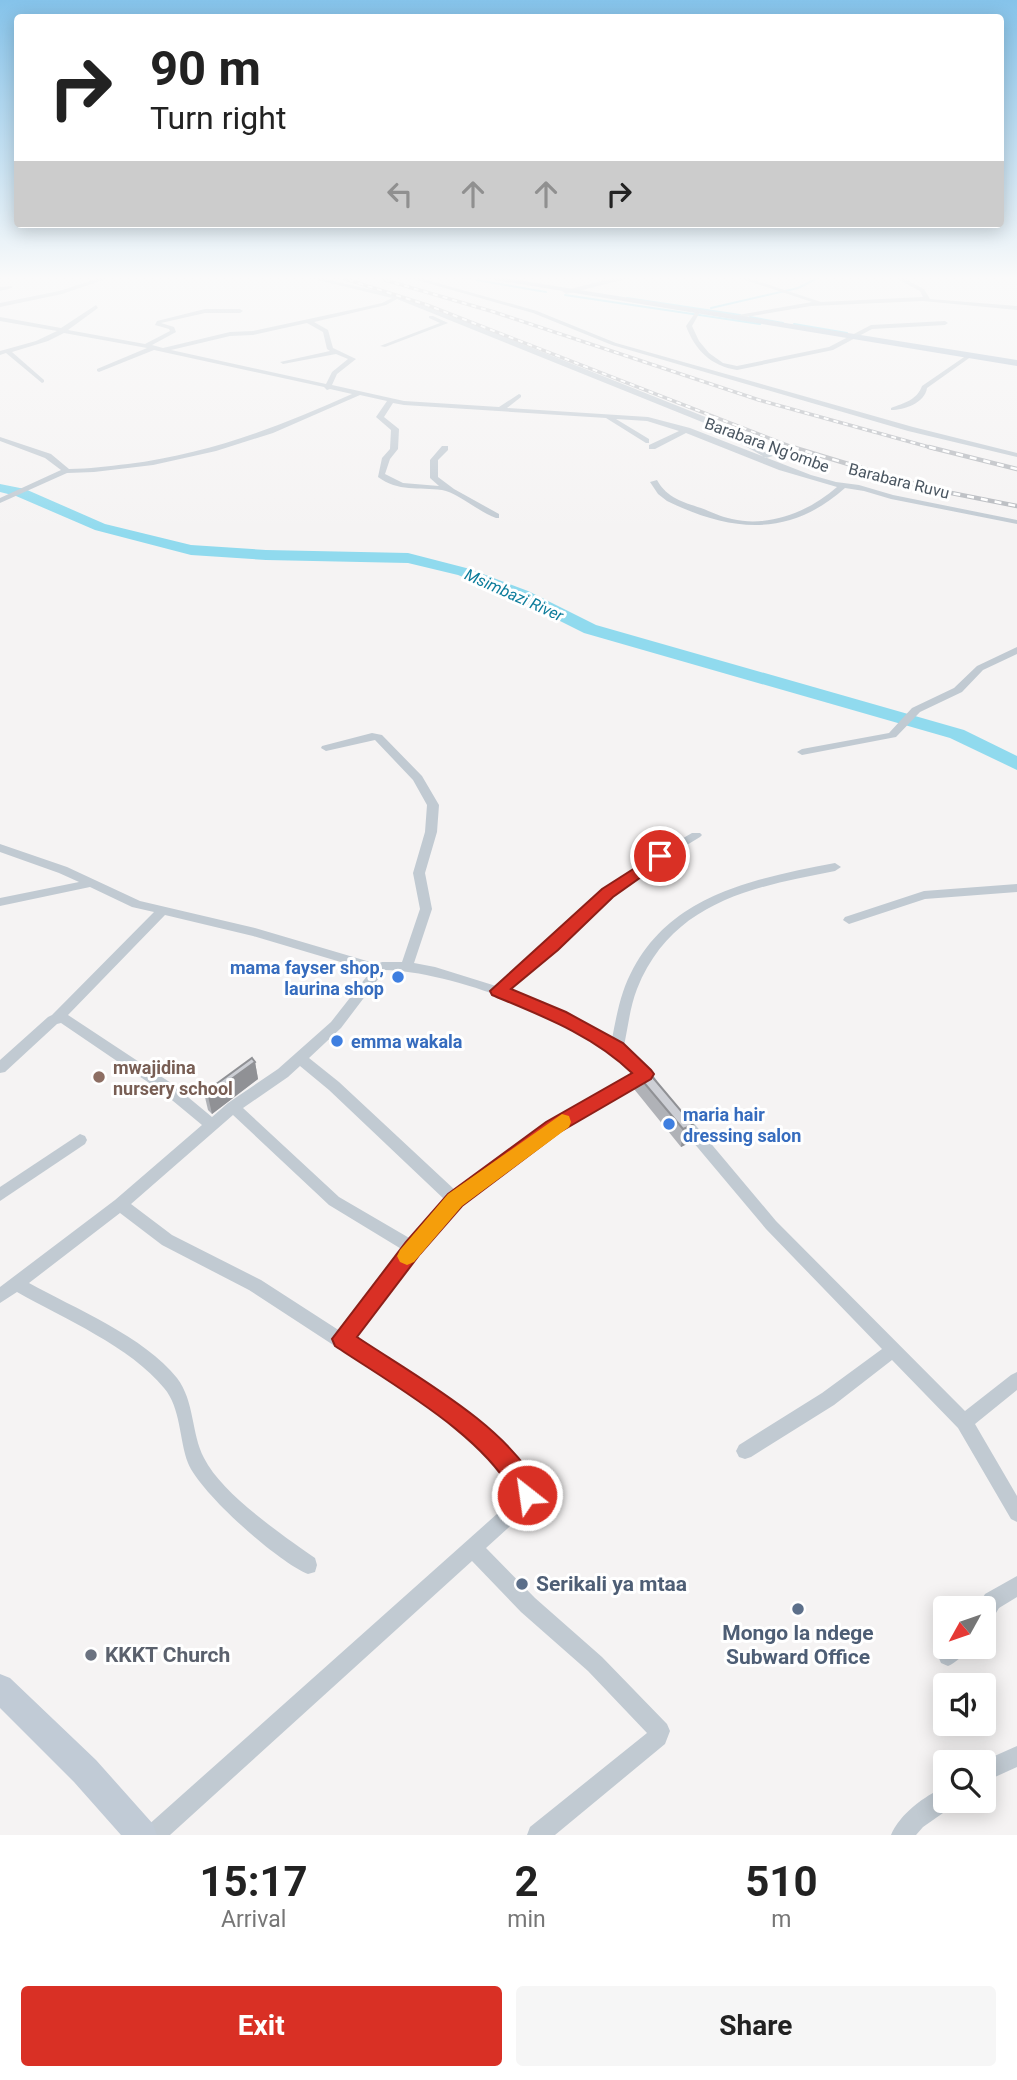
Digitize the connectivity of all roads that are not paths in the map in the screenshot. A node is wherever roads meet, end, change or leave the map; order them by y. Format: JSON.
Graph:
{"nodes":[{"id":1,"x":17,"y":363,"type":"edge"},
{"id":2,"x":117,"y":363,"type":"edge"},
{"id":3,"x":217,"y":363,"type":"edge"},
{"id":4,"x":348,"y":363,"type":"edge"},
{"id":5,"x":564,"y":363,"type":"edge"},
{"id":6,"x":680,"y":363,"type":"edge"},
{"id":7,"x":718,"y":363,"type":"edge"},
{"id":8,"x":767,"y":363,"type":"edge"},
{"id":9,"x":959,"y":363,"type":"edge"},
{"id":10,"x":99,"y":370,"type":"dead end"},
{"id":11,"x":42,"y":381,"type":"dead end"},
{"id":12,"x":327,"y":388,"type":"junction"},
{"id":13,"x":357,"y":394,"type":"junction"},
{"id":14,"x":519,"y":396,"type":"dead end"},
{"id":15,"x":391,"y":400,"type":"junction"},
{"id":16,"x":502,"y":408,"type":"junction"},
{"id":17,"x":678,"y":409,"type":"junction"},
{"id":18,"x":893,"y":409,"type":"dead end"},
{"id":19,"x":608,"y":418,"type":"junction"},
{"id":20,"x":684,"y":429,"type":"junction"},
{"id":21,"x":0,"y":439,"type":"edge"},
{"id":22,"x":649,"y":444,"type":"joint"},
{"id":23,"x":445,"y":448,"type":"dead end"},
{"id":24,"x":1017,"y":456,"type":"edge"},
{"id":25,"x":67,"y":471,"type":"junction"},
{"id":26,"x":654,"y":482,"type":"dead end"},
{"id":27,"x":843,"y":486,"type":"junction"},
{"id":28,"x":446,"y":488,"type":"junction"},
{"id":29,"x":864,"y":489,"type":"junction"},
{"id":30,"x":0,"y":501,"type":"edge"},
{"id":31,"x":496,"y":516,"type":"dead end"},
{"id":32,"x":1017,"y":522,"type":"edge"},
{"id":33,"x":1017,"y":650,"type":"edge"},
{"id":34,"x":326,"y":748,"type":"dead end"},
{"id":35,"x":802,"y":752,"type":"dead end"},
{"id":36,"x":696,"y":835,"type":"dead end"},
{"id":37,"x":0,"y":848,"type":"edge"},
{"id":38,"x":835,"y":866,"type":"dead end"},
{"id":39,"x":92,"y":883,"type":"junction"},
{"id":40,"x":1017,"y":888,"type":"edge"},
{"id":41,"x":0,"y":902,"type":"edge"},
{"id":42,"x":162,"y":911,"type":"junction"},
{"id":43,"x":849,"y":920,"type":"dead end"},
{"id":44,"x":406,"y":968,"type":"junction"},
{"id":45,"x":379,"y":969,"type":"junction"},
{"id":46,"x":498,"y":991,"type":"junction"},
{"id":47,"x":58,"y":1017,"type":"junction"},
{"id":48,"x":617,"y":1048,"type":"junction"},
{"id":49,"x":300,"y":1058,"type":"junction"},
{"id":50,"x":0,"y":1068,"type":"edge"},
{"id":51,"x":645,"y":1074,"type":"junction"},
{"id":52,"x":233,"y":1107,"type":"junction"},
{"id":53,"x":212,"y":1125,"type":"junction"},
{"id":54,"x":80,"y":1140,"type":"dead end"},
{"id":55,"x":0,"y":1195,"type":"edge"},
{"id":56,"x":455,"y":1200,"type":"junction"},
{"id":57,"x":120,"y":1204,"type":"junction"},
{"id":58,"x":413,"y":1248,"type":"junction"},
{"id":59,"x":17,"y":1284,"type":"junction"},
{"id":60,"x":0,"y":1296,"type":"edge"},
{"id":61,"x":343,"y":1339,"type":"junction"},
{"id":62,"x":892,"y":1351,"type":"junction"},
{"id":63,"x":1017,"y":1380,"type":"edge"},
{"id":64,"x":964,"y":1422,"type":"junction"},
{"id":65,"x":745,"y":1451,"type":"dead end"},
{"id":66,"x":1017,"y":1513,"type":"edge"},
{"id":67,"x":472,"y":1547,"type":"junction"},
{"id":68,"x":308,"y":1565,"type":"dead end"},
{"id":69,"x":1017,"y":1587,"type":"edge"},
{"id":70,"x":996,"y":1599,"type":"edge"},
{"id":71,"x":0,"y":1688,"type":"edge"},
{"id":72,"x":1017,"y":1756,"type":"edge"},
{"id":73,"x":996,"y":1766,"type":"edge"},
{"id":74,"x":933,"y":1806,"type":"edge"},
{"id":75,"x":142,"y":1835,"type":"edge"},
{"id":76,"x":154,"y":1835,"type":"edge"},
{"id":77,"x":538,"y":1835,"type":"edge"},
{"id":78,"x":902,"y":1835,"type":"edge"}],
"edges":[{"from":1,"to":11,"type":"street"},
{"from":2,"to":10,"type":"street"},
{"from":3,"to":12,"type":"street","name":"Barabara Ng'ombe"},
{"from":4,"to":12,"type":"street"},
{"from":5,"to":17,"type":"street","name":"Barabara Ruvu"},
{"from":6,"to":24,"type":"street"},
{"from":7,"to":8,"type":"street"},
{"from":9,"to":18,"type":"street"},
{"from":12,"to":13,"type":"street","name":"Barabara Ng'ombe"},
{"from":13,"to":15,"type":"street","name":"Barabara Ng'ombe"},
{"from":13,"to":25,"type":"street"},
{"from":14,"to":16,"type":"street"},
{"from":15,"to":16,"type":"street","name":"Barabara Ng'ombe"},
{"from":15,"to":28,"type":"street"},
{"from":16,"to":19,"type":"street","name":"Barabara Ng'ombe"},
{"from":17,"to":20,"type":"street"},
{"from":17,"to":29,"type":"street","name":"Barabara Ruvu"},
{"from":19,"to":20,"type":"street","name":"Barabara Ng'ombe"},
{"from":19,"to":22,"type":"street"},
{"from":20,"to":22,"type":"street"},
{"from":20,"to":27,"type":"street","name":"Barabara Ng'ombe"},
{"from":21,"to":25,"type":"street"},
{"from":23,"to":28,"type":"street"},
{"from":25,"to":30,"type":"street"},
{"from":26,"to":27,"type":"street"},
{"from":27,"to":29,"type":"street","name":"Barabara Ng'ombe"},
{"from":28,"to":31,"type":"street"},
{"from":29,"to":32,"type":"street","name":"Barabara Ruvu"},
{"from":33,"to":35,"type":"street"},
{"from":34,"to":44,"type":"street"},
{"from":36,"to":46,"type":"street"},
{"from":37,"to":39,"type":"street"},
{"from":38,"to":48,"type":"street"},
{"from":39,"to":41,"type":"street"},
{"from":39,"to":42,"type":"street"},
{"from":40,"to":43,"type":"street"},
{"from":42,"to":45,"type":"street"},
{"from":42,"to":47,"type":"street"},
{"from":44,"to":45,"type":"street"},
{"from":44,"to":46,"type":"street"},
{"from":45,"to":49,"type":"street"},
{"from":46,"to":48,"type":"street"},
{"from":47,"to":50,"type":"street"},
{"from":47,"to":53,"type":"street"},
{"from":48,"to":51,"type":"street"},
{"from":49,"to":52,"type":"street"},
{"from":49,"to":56,"type":"street"},
{"from":51,"to":56,"type":"street"},
{"from":51,"to":62,"type":"street"},
{"from":52,"to":53,"type":"street"},
{"from":52,"to":58,"type":"street"},
{"from":53,"to":57,"type":"street"},
{"from":54,"to":55,"type":"street"},
{"from":56,"to":58,"type":"street"},
{"from":57,"to":59,"type":"street"},
{"from":57,"to":61,"type":"street"},
{"from":58,"to":61,"type":"street"},
{"from":59,"to":60,"type":"street"},
{"from":59,"to":68,"type":"street"},
{"from":61,"to":67,"type":"street"},
{"from":62,"to":64,"type":"street"},
{"from":62,"to":65,"type":"street"},
{"from":63,"to":64,"type":"street"},
{"from":64,"to":66,"type":"street"},
{"from":67,"to":76,"type":"street"},
{"from":67,"to":77,"type":"street"},
{"from":69,"to":70,"type":"street"},
{"from":71,"to":75,"type":"street"},
{"from":72,"to":73,"type":"street"},
{"from":74,"to":78,"type":"street"}]}
